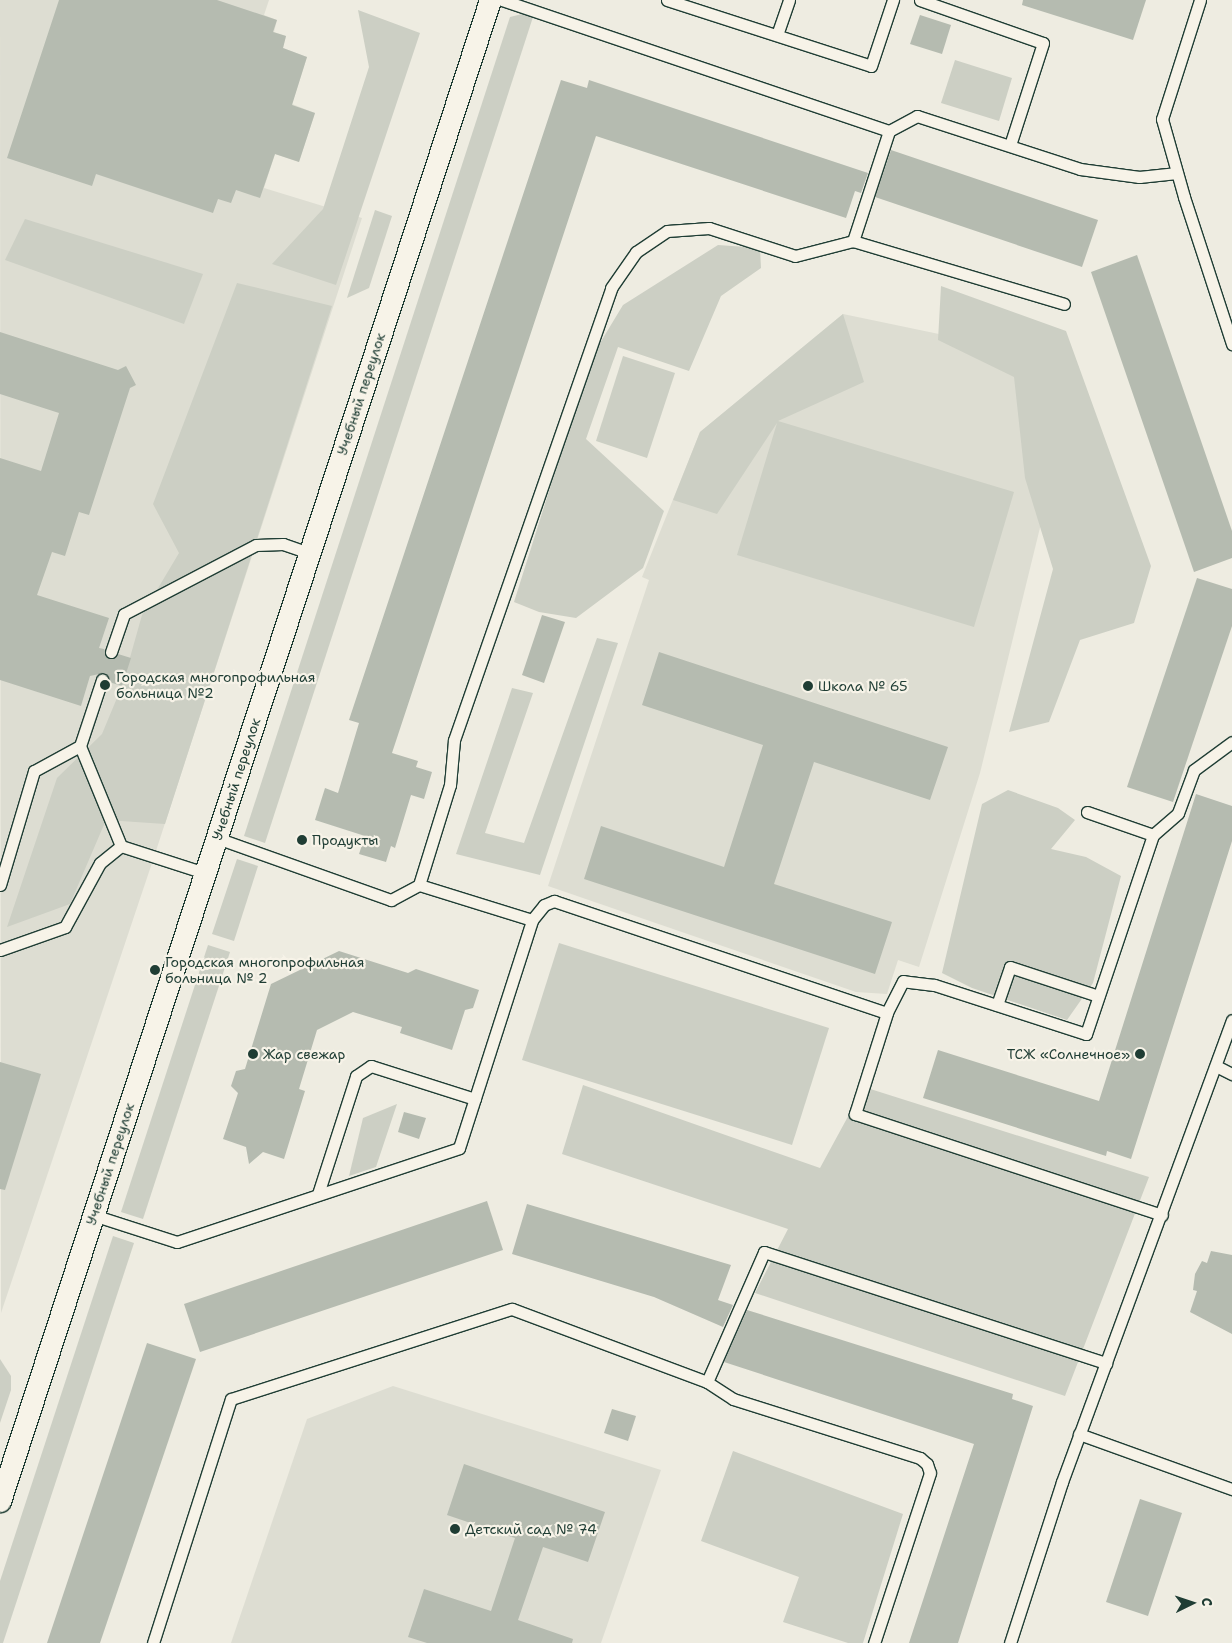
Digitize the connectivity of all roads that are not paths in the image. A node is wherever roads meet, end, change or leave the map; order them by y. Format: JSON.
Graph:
{"nodes":[{"id":1,"x":490,"y":0,"type":"edge"},
{"id":2,"x":502,"y":0,"type":"edge"},
{"id":3,"x":667,"y":0,"type":"edge"},
{"id":4,"x":789,"y":0,"type":"edge"},
{"id":5,"x":893,"y":0,"type":"edge"},
{"id":6,"x":920,"y":0,"type":"edge"},
{"id":7,"x":1200,"y":0,"type":"edge"},
{"id":8,"x":778,"y":35,"type":"junction"},
{"id":9,"x":888,"y":131,"type":"junction"},
{"id":10,"x":1010,"y":145,"type":"junction"},
{"id":11,"x":1177,"y":173,"type":"junction"},
{"id":12,"x":853,"y":241,"type":"junction"},
{"id":13,"x":1064,"y":304,"type":"dead end"},
{"id":14,"x":1232,"y":344,"type":"edge"},
{"id":15,"x":309,"y":553,"type":"junction"},
{"id":16,"x":111,"y":652,"type":"dead end"},
{"id":17,"x":102,"y":680,"type":"dead end"},
{"id":18,"x":1232,"y":742,"type":"edge"},
{"id":19,"x":80,"y":746,"type":"junction"},
{"id":20,"x":1087,"y":812,"type":"dead end"},
{"id":21,"x":1153,"y":835,"type":"junction"},
{"id":22,"x":217,"y":838,"type":"junction"},
{"id":23,"x":120,"y":846,"type":"junction"},
{"id":24,"x":205,"y":873,"type":"junction"},
{"id":25,"x":0,"y":885,"type":"edge"},
{"id":26,"x":419,"y":885,"type":"junction"},
{"id":27,"x":532,"y":920,"type":"junction"},
{"id":28,"x":0,"y":950,"type":"edge"},
{"id":29,"x":1098,"y":996,"type":"junction"},
{"id":30,"x":997,"y":1005,"type":"junction"},
{"id":31,"x":887,"y":1013,"type":"junction"},
{"id":32,"x":1232,"y":1020,"type":"edge"},
{"id":33,"x":1216,"y":1066,"type":"junction"},
{"id":34,"x":1232,"y":1074,"type":"edge"},
{"id":35,"x":475,"y":1099,"type":"junction"},
{"id":36,"x":318,"y":1194,"type":"junction"},
{"id":37,"x":1162,"y":1215,"type":"junction"},
{"id":38,"x":93,"y":1216,"type":"junction"},
{"id":39,"x":1106,"y":1363,"type":"junction"},
{"id":40,"x":707,"y":1382,"type":"junction"},
{"id":41,"x":1079,"y":1434,"type":"junction"},
{"id":42,"x":1232,"y":1489,"type":"edge"},
{"id":43,"x":0,"y":1501,"type":"edge"},
{"id":44,"x":153,"y":1643,"type":"edge"},
{"id":45,"x":874,"y":1643,"type":"edge"},
{"id":46,"x":1010,"y":1643,"type":"edge"}],
"edges":[{"from":1,"to":15,"type":"street","name":"Учебный переулок"},
{"from":2,"to":9,"type":"lane"},
{"from":3,"to":8,"type":"lane"},
{"from":4,"to":8,"type":"lane"},
{"from":5,"to":8,"type":"lane"},
{"from":6,"to":10,"type":"lane"},
{"from":7,"to":11,"type":"lane"},
{"from":9,"to":10,"type":"lane"},
{"from":9,"to":12,"type":"lane"},
{"from":10,"to":11,"type":"lane"},
{"from":11,"to":14,"type":"lane"},
{"from":12,"to":13,"type":"lane"},
{"from":12,"to":26,"type":"lane"},
{"from":15,"to":16,"type":"lane"},
{"from":15,"to":22,"type":"street","name":"Учебный переулок"},
{"from":17,"to":19,"type":"lane"},
{"from":18,"to":21,"type":"lane"},
{"from":19,"to":23,"type":"lane"},
{"from":19,"to":25,"type":"lane"},
{"from":20,"to":21,"type":"lane"},
{"from":21,"to":29,"type":"lane"},
{"from":22,"to":24,"type":"street","name":"Учебный переулок"},
{"from":22,"to":26,"type":"lane"},
{"from":23,"to":24,"type":"lane"},
{"from":23,"to":28,"type":"lane"},
{"from":24,"to":38,"type":"street","name":"Учебный переулок"},
{"from":26,"to":27,"type":"lane"},
{"from":27,"to":31,"type":"lane"},
{"from":27,"to":35,"type":"lane"},
{"from":29,"to":30,"type":"lane"},
{"from":29,"to":30,"type":"lane"},
{"from":30,"to":31,"type":"lane"},
{"from":31,"to":37,"type":"lane"},
{"from":32,"to":33,"type":"lane"},
{"from":33,"to":34,"type":"lane"},
{"from":33,"to":37,"type":"lane"},
{"from":35,"to":36,"type":"lane"},
{"from":35,"to":36,"type":"lane"},
{"from":36,"to":38,"type":"lane"},
{"from":37,"to":39,"type":"lane"},
{"from":38,"to":43,"type":"street","name":"Учебный переулок"},
{"from":39,"to":40,"type":"lane"},
{"from":39,"to":41,"type":"lane"},
{"from":40,"to":44,"type":"lane"},
{"from":40,"to":45,"type":"lane"},
{"from":41,"to":42,"type":"lane"},
{"from":41,"to":46,"type":"lane"}]}
